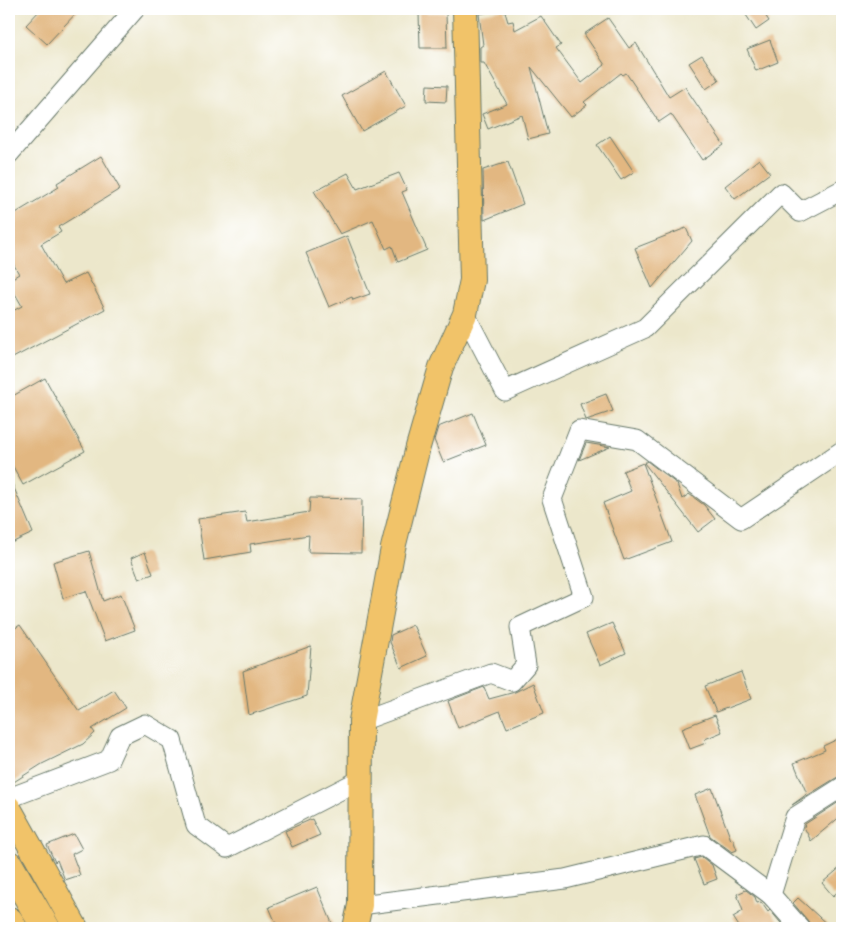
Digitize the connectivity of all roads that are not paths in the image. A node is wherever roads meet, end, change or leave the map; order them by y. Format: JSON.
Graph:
{"nodes":[{"id":1,"x":135,"y":9,"type":"edge"},
{"id":2,"x":465,"y":9,"type":"edge"},
{"id":3,"x":9,"y":154,"type":"edge"},
{"id":4,"x":842,"y":190,"type":"edge"},
{"id":5,"x":465,"y":314,"type":"junction"},
{"id":6,"x":842,"y":451,"type":"edge"},
{"id":7,"x":362,"y":721,"type":"junction"},
{"id":8,"x":360,"y":780,"type":"junction"},
{"id":9,"x":842,"y":787,"type":"edge"},
{"id":10,"x":9,"y":798,"type":"edge"},
{"id":11,"x":9,"y":808,"type":"edge"},
{"id":12,"x":9,"y":864,"type":"edge"},
{"id":13,"x":771,"y":895,"type":"junction"},
{"id":14,"x":360,"y":905,"type":"junction"},
{"id":15,"x":9,"y":921,"type":"edge"},
{"id":16,"x":13,"y":928,"type":"edge"},
{"id":17,"x":46,"y":928,"type":"edge"},
{"id":18,"x":76,"y":928,"type":"edge"},
{"id":19,"x":355,"y":928,"type":"edge"},
{"id":20,"x":800,"y":928,"type":"edge"}],
"edges":[{"from":1,"to":3,"type":"street"},
{"from":2,"to":5,"type":"main road"},
{"from":4,"to":5,"type":"street"},
{"from":5,"to":7,"type":"main road"},
{"from":6,"to":7,"type":"street"},
{"from":7,"to":8,"type":"main road"},
{"from":8,"to":10,"type":"street"},
{"from":8,"to":14,"type":"main road"},
{"from":9,"to":13,"type":"street"},
{"from":11,"to":18,"type":"main road"},
{"from":12,"to":17,"type":"highway"},
{"from":13,"to":14,"type":"street"},
{"from":13,"to":20,"type":"street"},
{"from":14,"to":19,"type":"main road"},
{"from":15,"to":16,"type":"highway"}]}
